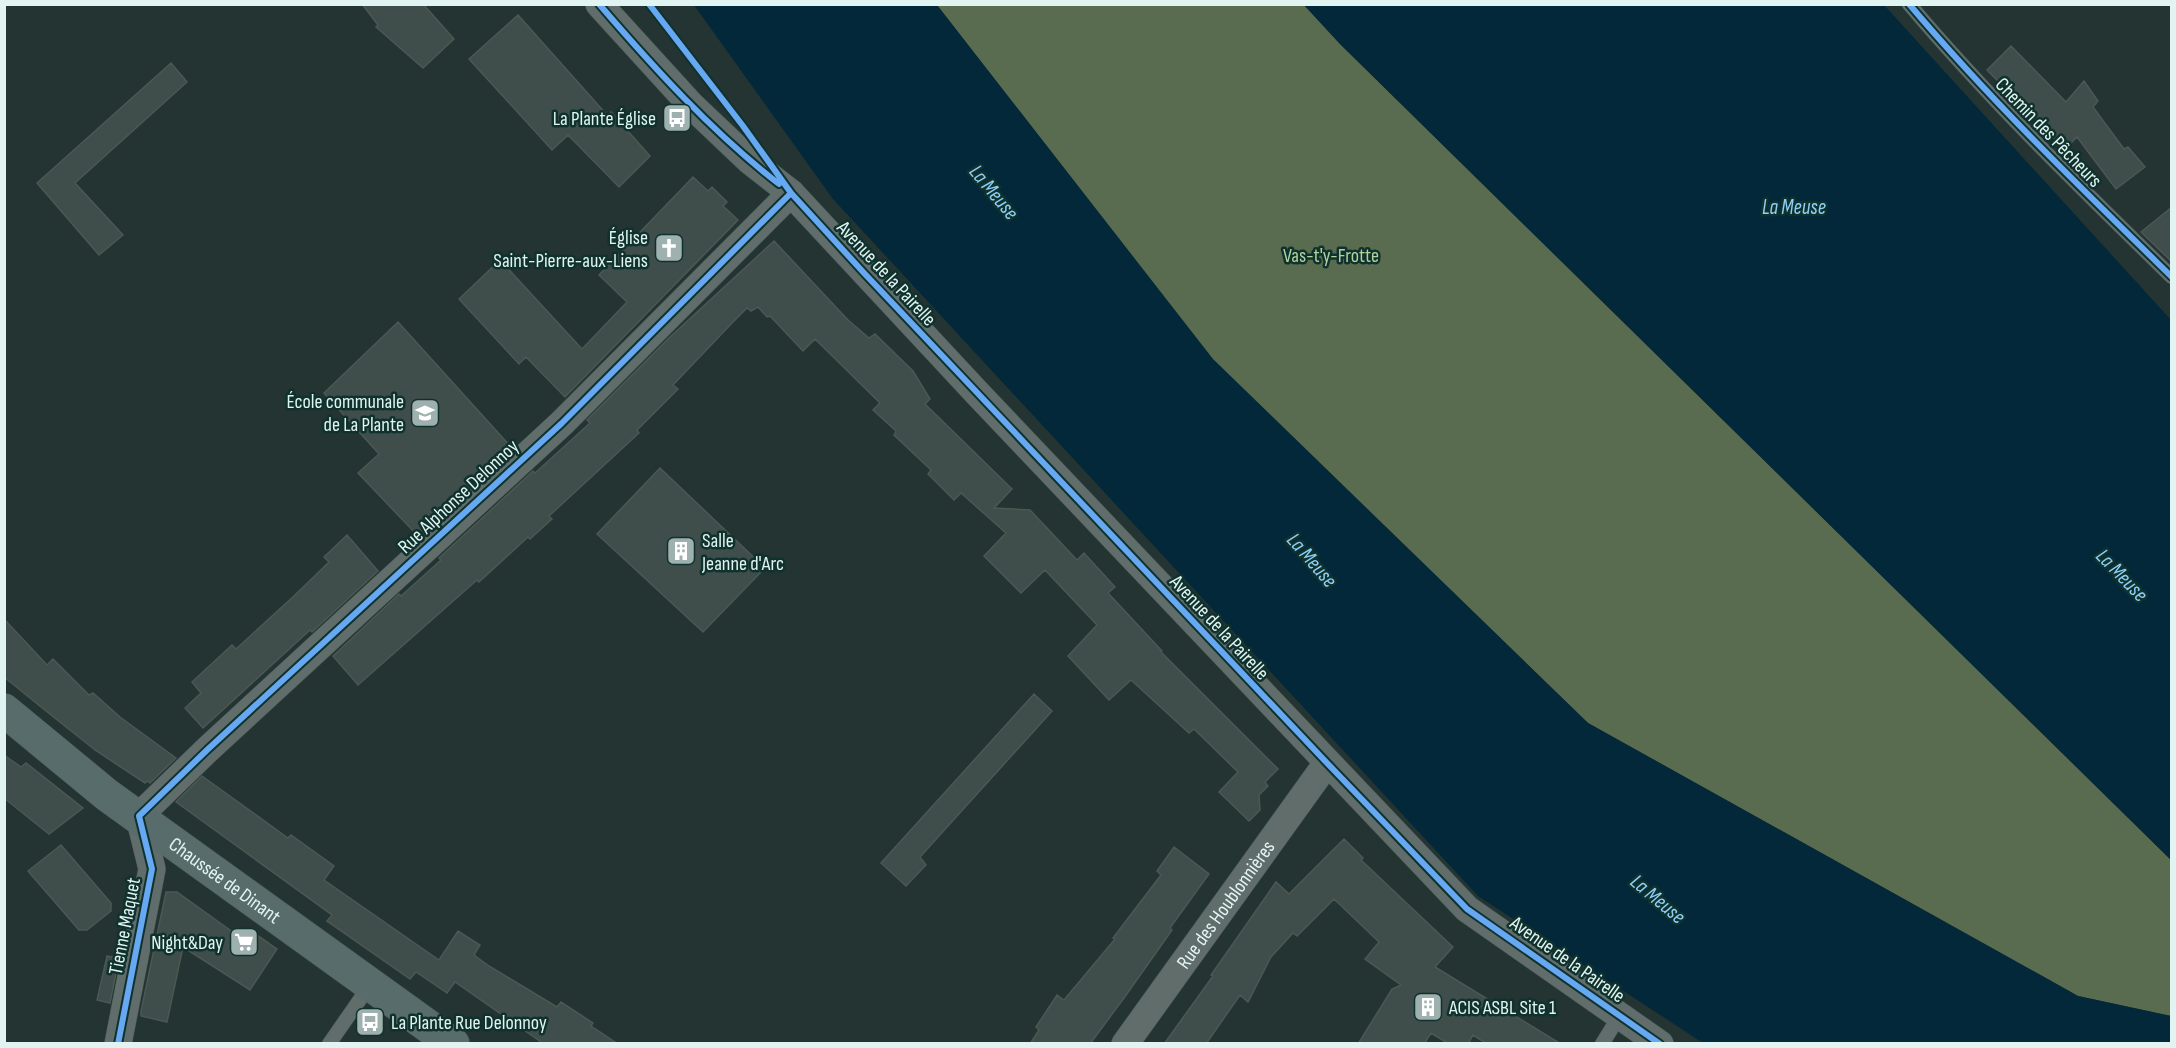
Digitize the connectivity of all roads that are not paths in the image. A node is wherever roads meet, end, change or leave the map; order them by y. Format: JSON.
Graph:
{"nodes":[{"id":1,"x":599,"y":4,"type":"edge"},
{"id":2,"x":1909,"y":4,"type":"edge"},
{"id":3,"x":791,"y":193,"type":"junction"},
{"id":4,"x":2172,"y":277,"type":"edge"},
{"id":5,"x":4,"y":710,"type":"edge"},
{"id":6,"x":1327,"y":763,"type":"junction"},
{"id":7,"x":139,"y":816,"type":"junction"},
{"id":8,"x":370,"y":986,"type":"junction"},
{"id":9,"x":1620,"y":1016,"type":"junction"},
{"id":10,"x":118,"y":1044,"type":"edge"},
{"id":11,"x":329,"y":1044,"type":"edge"},
{"id":12,"x":453,"y":1044,"type":"edge"},
{"id":13,"x":1125,"y":1044,"type":"edge"},
{"id":14,"x":1602,"y":1044,"type":"edge"},
{"id":15,"x":1660,"y":1044,"type":"edge"}],
"edges":[{"from":1,"to":3,"type":"street","name":"Avenue de la Pairelle"},
{"from":2,"to":4,"type":"lane","name":"Chemin des Pêcheurs"},
{"from":3,"to":6,"type":"street","name":"Avenue de la Pairelle"},
{"from":3,"to":7,"type":"street","name":"Rue Alphonse Delonnoy"},
{"from":5,"to":7,"type":"main road","name":"Chaussée de Dinant"},
{"from":6,"to":9,"type":"street","name":"Avenue de la Pairelle"},
{"from":6,"to":13,"type":"street","name":"Rue des Houblonnières"},
{"from":7,"to":8,"type":"main road","name":"Chaussée de Dinant"},
{"from":7,"to":10,"type":"street","name":"Tienne Maquet"},
{"from":8,"to":11,"type":"lane"},
{"from":8,"to":12,"type":"main road","name":"Chaussée de Dinant"},
{"from":9,"to":14,"type":"lane"},
{"from":9,"to":15,"type":"street","name":"Avenue de la Pairelle"}]}
